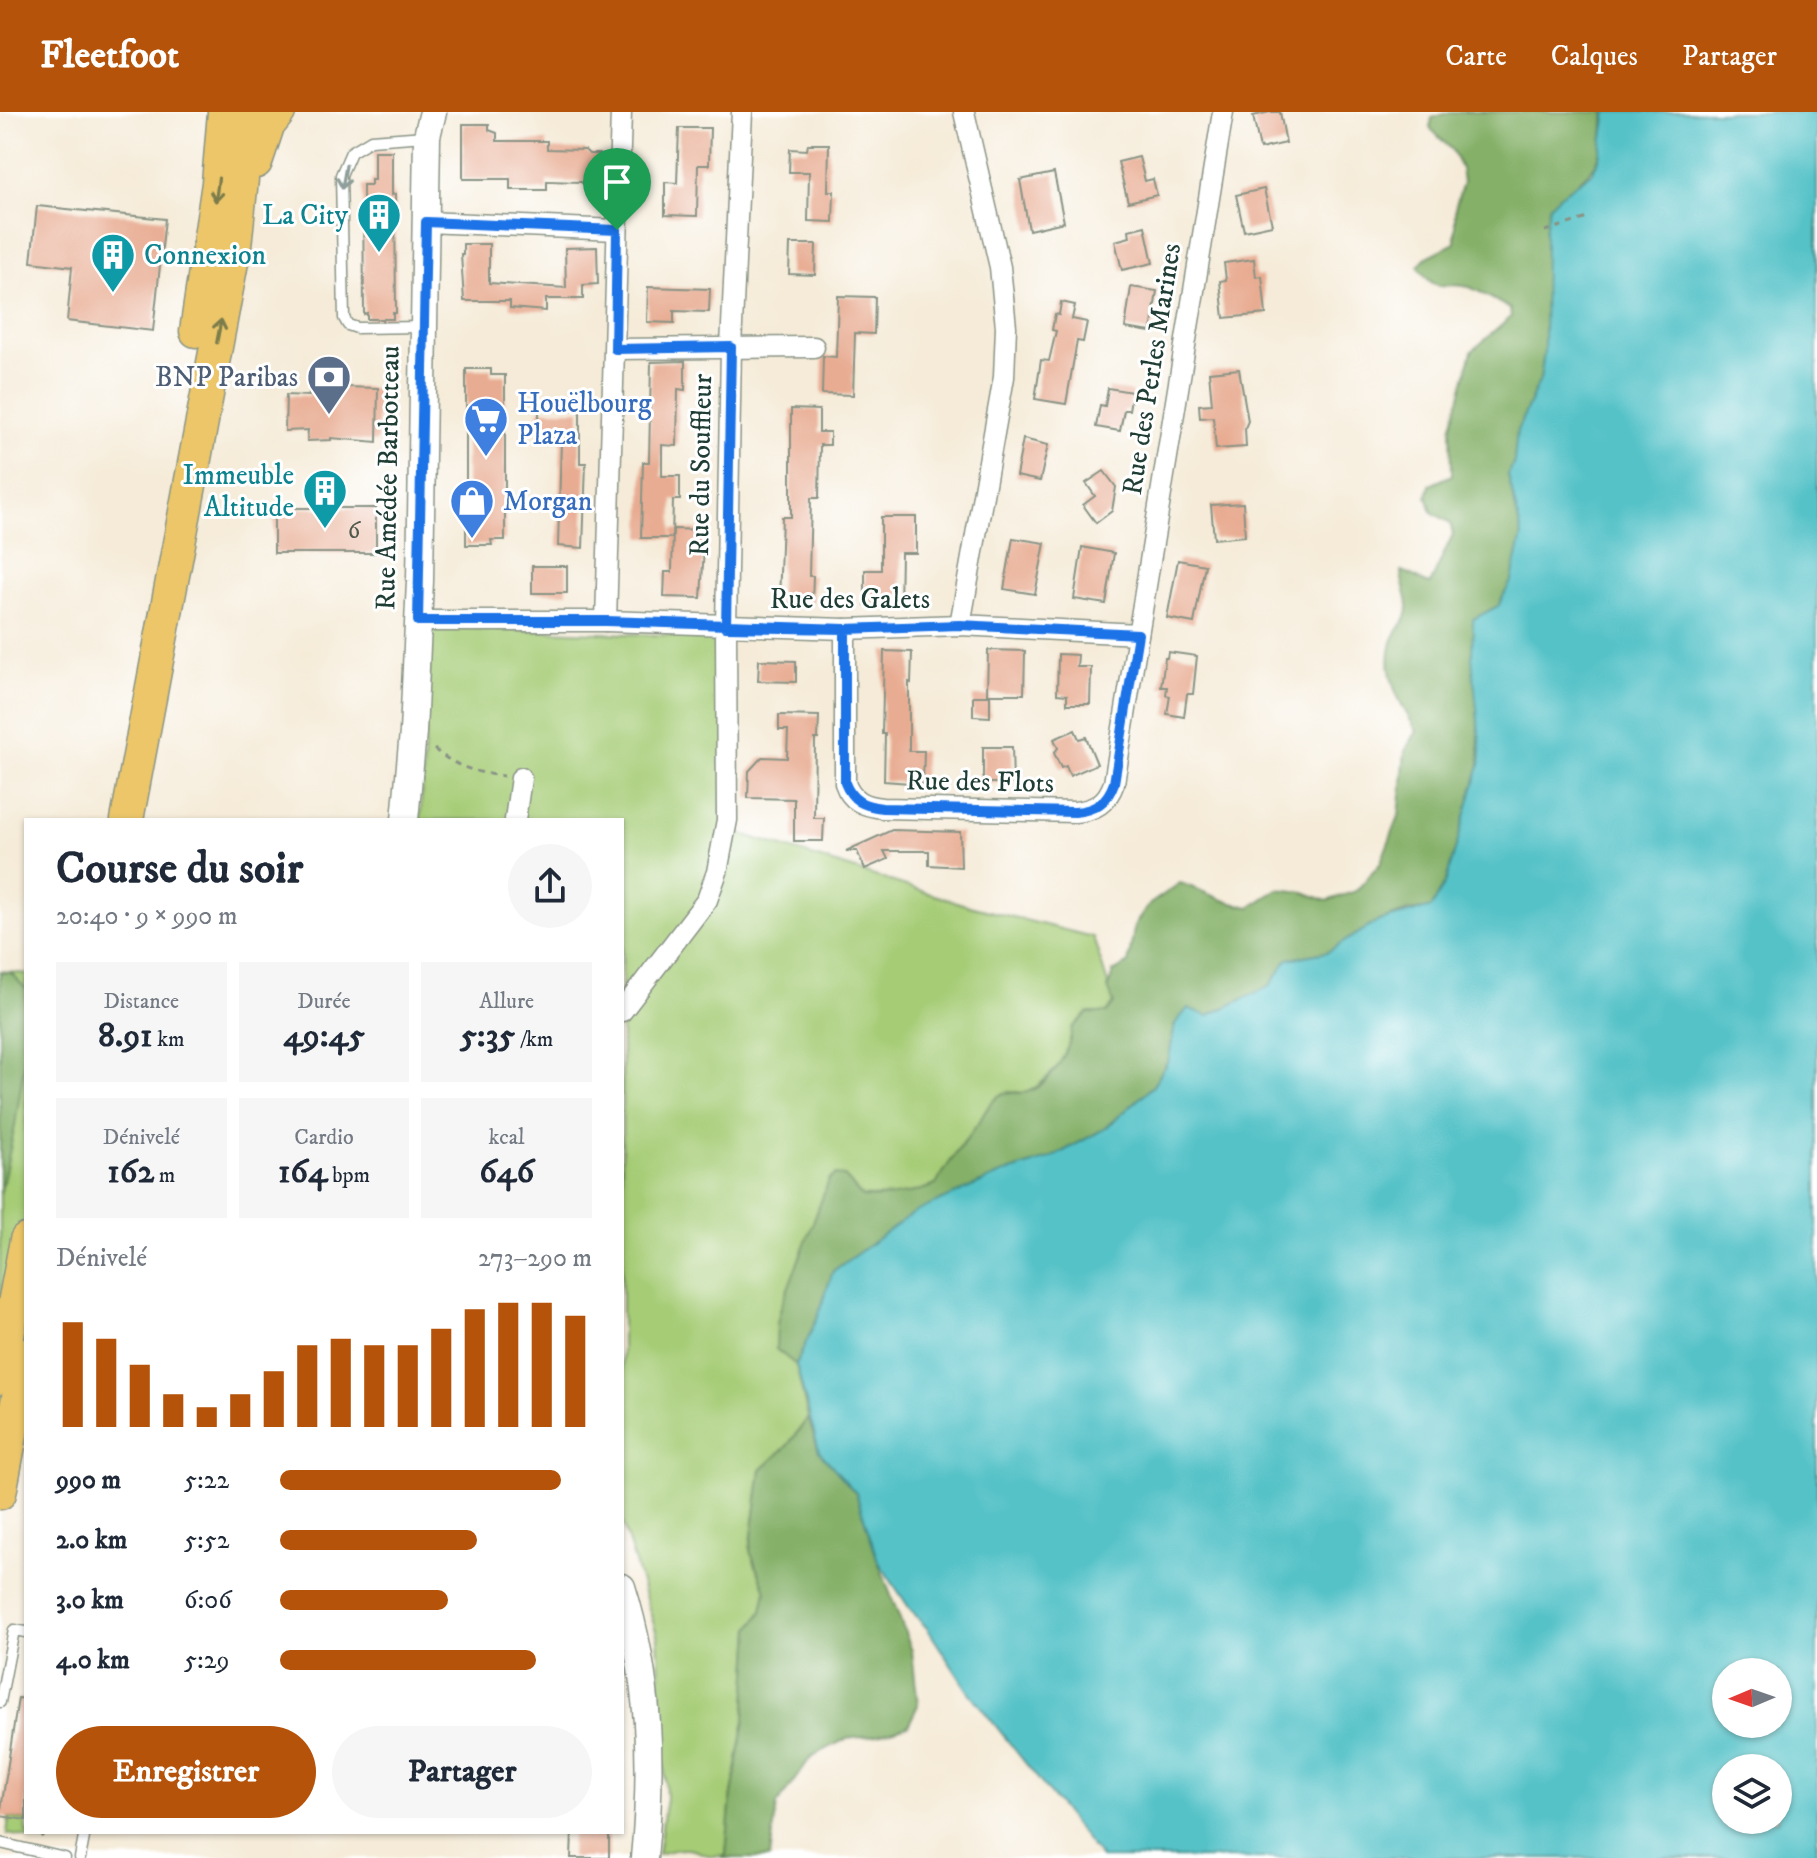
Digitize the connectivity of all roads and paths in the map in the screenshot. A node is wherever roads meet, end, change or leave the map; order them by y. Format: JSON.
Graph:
{"nodes":[{"id":1,"x":224,"y":112,"type":"edge"},
{"id":2,"x":249,"y":112,"type":"edge"},
{"id":3,"x":279,"y":112,"type":"edge"},
{"id":4,"x":621,"y":112,"type":"edge"},
{"id":5,"x":728,"y":112,"type":"edge"},
{"id":6,"x":744,"y":112,"type":"edge"},
{"id":7,"x":964,"y":112,"type":"edge"},
{"id":8,"x":1223,"y":112,"type":"edge"},
{"id":9,"x":428,"y":120,"type":"edge"},
{"id":10,"x":1591,"y":217,"type":"dead end"},
{"id":11,"x":426,"y":222,"type":"junction"},
{"id":12,"x":617,"y":230,"type":"junction"},
{"id":13,"x":1545,"y":231,"type":"dead end"},
{"id":14,"x":235,"y":246,"type":"junction"},
{"id":15,"x":422,"y":327,"type":"junction"},
{"id":16,"x":731,"y":347,"type":"junction"},
{"id":17,"x":814,"y":347,"type":"dead end"},
{"id":18,"x":615,"y":349,"type":"junction"},
{"id":19,"x":418,"y":621,"type":"junction"},
{"id":20,"x":606,"y":621,"type":"junction"},
{"id":21,"x":960,"y":625,"type":"junction"},
{"id":22,"x":726,"y":627,"type":"junction"},
{"id":23,"x":845,"y":629,"type":"junction"},
{"id":24,"x":1138,"y":634,"type":"junction"},
{"id":25,"x":413,"y":732,"type":"junction"},
{"id":26,"x":521,"y":778,"type":"joint"},
{"id":27,"x":106,"y":818,"type":"edge"},
{"id":28,"x":127,"y":818,"type":"edge"},
{"id":29,"x":405,"y":818,"type":"edge"},
{"id":30,"x":515,"y":818,"type":"edge"},
{"id":31,"x":624,"y":1008,"type":"edge"},
{"id":32,"x":24,"y":1251,"type":"edge"},
{"id":33,"x":24,"y":1366,"type":"edge"},
{"id":34,"x":0,"y":1378,"type":"edge"},
{"id":35,"x":0,"y":1493,"type":"edge"},
{"id":36,"x":624,"y":1594,"type":"edge"},
{"id":37,"x":24,"y":1632,"type":"edge"},
{"id":38,"x":0,"y":1702,"type":"edge"},
{"id":39,"x":85,"y":1834,"type":"edge"},
{"id":40,"x":0,"y":1843,"type":"edge"},
{"id":41,"x":65,"y":1858,"type":"edge"},
{"id":42,"x":80,"y":1858,"type":"edge"},
{"id":43,"x":644,"y":1858,"type":"edge"}],
"edges":[{"from":1,"to":27,"type":"main road","one_way":true},
{"from":2,"to":14,"type":"main road"},
{"from":3,"to":14,"type":"main road"},
{"from":4,"to":12,"type":"street"},
{"from":5,"to":6,"type":"street"},
{"from":6,"to":16,"type":"street","name":"Rue du Souffleur"},
{"from":7,"to":21,"type":"street"},
{"from":8,"to":24,"type":"street","name":"Rue des Perles Marines"},
{"from":9,"to":11,"type":"street","name":"Rue Amédée Barbotteau"},
{"from":9,"to":15,"type":"lane","one_way":true},
{"from":10,"to":13,"type":"path"},
{"from":11,"to":12,"type":"street"},
{"from":11,"to":15,"type":"street","name":"Rue Amédée Barbotteau"},
{"from":12,"to":18,"type":"street"},
{"from":28,"to":14,"type":"main road","one_way":true},
{"from":15,"to":19,"type":"street","name":"Rue Amédée Barbotteau"},
{"from":16,"to":17,"type":"street"},
{"from":16,"to":18,"type":"street"},
{"from":16,"to":22,"type":"street","name":"Rue du Souffleur"},
{"from":18,"to":20,"type":"street"},
{"from":19,"to":20,"type":"street","name":"Rue des Galets"},
{"from":19,"to":25,"type":"street","name":"Rue Amédée Barbotteau"},
{"from":20,"to":22,"type":"street","name":"Rue des Galets"},
{"from":21,"to":23,"type":"street","name":"Rue des Galets"},
{"from":21,"to":24,"type":"street","name":"Rue des Galets"},
{"from":22,"to":23,"type":"street","name":"Rue des Galets"},
{"from":22,"to":31,"type":"street","name":"Rue du Souffleur"},
{"from":23,"to":24,"type":"street","name":"Rue des Flots"},
{"from":25,"to":26,"type":"path"},
{"from":25,"to":29,"type":"street","name":"Rue Amédée Barbotteau"},
{"from":26,"to":30,"type":"street"},
{"from":32,"to":34,"type":"main road"},
{"from":33,"to":35,"type":"main road"},
{"from":36,"to":43,"type":"street"},
{"from":37,"to":38,"type":"lane"},
{"from":39,"to":42,"type":"lane"},
{"from":40,"to":41,"type":"lane"}]}
